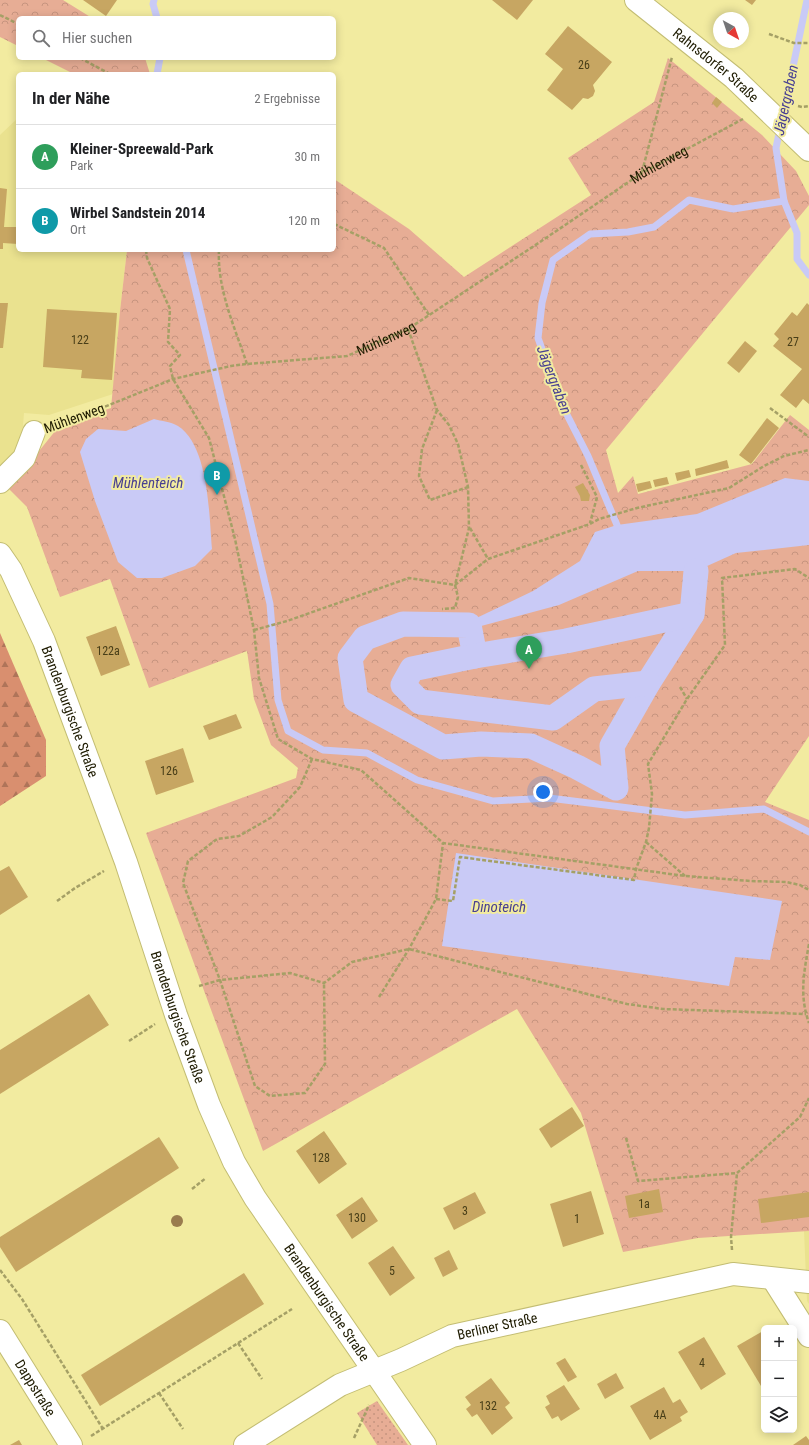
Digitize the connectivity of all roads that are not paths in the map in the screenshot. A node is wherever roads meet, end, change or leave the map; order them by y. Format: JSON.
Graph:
{"nodes":[{"id":1,"x":636,"y":0,"type":"edge"},
{"id":2,"x":807,"y":146,"type":"edge"},
{"id":3,"x":34,"y":432,"type":"road end"},
{"id":4,"x":0,"y":482,"type":"edge"},
{"id":5,"x":0,"y":554,"type":"edge"},
{"id":6,"x":773,"y":1279,"type":"junction"},
{"id":7,"x":809,"y":1282,"type":"edge"},
{"id":8,"x":0,"y":1331,"type":"edge"},
{"id":9,"x":809,"y":1336,"type":"edge"},
{"id":10,"x":374,"y":1370,"type":"junction"},
{"id":11,"x":81,"y":1441,"type":"edge"},
{"id":12,"x":245,"y":1445,"type":"edge"},
{"id":13,"x":425,"y":1445,"type":"edge"}],
"edges":[{"from":1,"to":2,"type":"street","name":"Rahnsdorfer Straße"},
{"from":3,"to":4,"type":"street","name":"Mühlenweg"},
{"from":5,"to":10,"type":"street","name":"Brandenburgische Straße"},
{"from":6,"to":7,"type":"street","name":"Berliner Straße"},
{"from":6,"to":9,"type":"street"},
{"from":6,"to":10,"type":"street","name":"Berliner Straße"},
{"from":8,"to":11,"type":"street","name":"Dappstraße"},
{"from":10,"to":12,"type":"street","name":"Berliner Straße"},
{"from":10,"to":13,"type":"street","name":"Brandenburgische Straße"}]}
